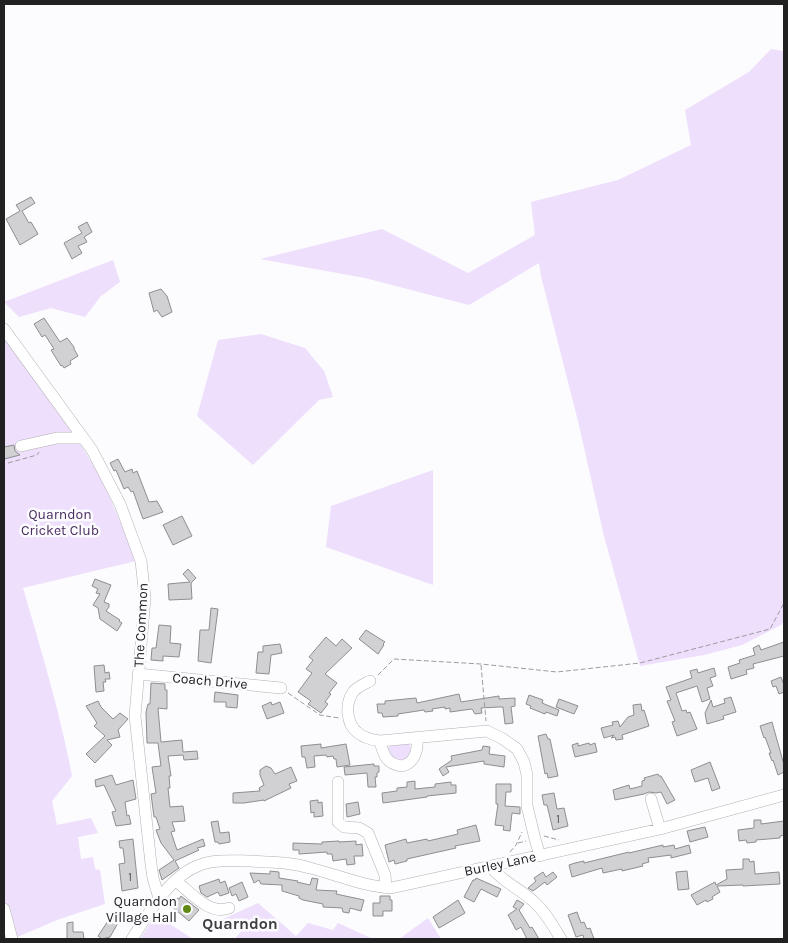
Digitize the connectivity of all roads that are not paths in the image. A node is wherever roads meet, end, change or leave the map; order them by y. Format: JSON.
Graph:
{"nodes":[{"id":1,"x":4,"y":329,"type":"edge"},
{"id":2,"x":82,"y":438,"type":"junction"},
{"id":3,"x":21,"y":446,"type":"dead end"},
{"id":4,"x":138,"y":674,"type":"junction"},
{"id":5,"x":372,"y":680,"type":"road end"},
{"id":6,"x":281,"y":688,"type":"road end"},
{"id":7,"x":417,"y":738,"type":"junction"},
{"id":8,"x":380,"y":741,"type":"junction"},
{"id":9,"x":338,"y":782,"type":"dead end"},
{"id":10,"x":784,"y":795,"type":"edge"},
{"id":11,"x":651,"y":799,"type":"dead end"},
{"id":12,"x":660,"y":829,"type":"junction"},
{"id":13,"x":540,"y":856,"type":"junction"},
{"id":14,"x":490,"y":866,"type":"junction"},
{"id":15,"x":176,"y":881,"type":"junction"},
{"id":16,"x":386,"y":888,"type":"junction"},
{"id":17,"x":159,"y":898,"type":"junction"},
{"id":18,"x":230,"y":908,"type":"dead end"},
{"id":19,"x":4,"y":909,"type":"edge"},
{"id":20,"x":12,"y":939,"type":"edge"},
{"id":21,"x":132,"y":939,"type":"edge"},
{"id":22,"x":561,"y":939,"type":"edge"}],
"edges":[{"from":1,"to":2,"type":"street","name":"The Common"},
{"from":2,"to":3,"type":"street"},
{"from":2,"to":4,"type":"street","name":"The Common"},
{"from":4,"to":6,"type":"street","name":"Coach Drive"},
{"from":4,"to":17,"type":"street","name":"The Common"},
{"from":5,"to":8,"type":"street"},
{"from":7,"to":8,"type":"street"},
{"from":7,"to":8,"type":"street"},
{"from":7,"to":13,"type":"street"},
{"from":9,"to":16,"type":"street"},
{"from":10,"to":12,"type":"street","name":"Burley Lane"},
{"from":11,"to":12,"type":"street"},
{"from":12,"to":13,"type":"street","name":"Burley Lane"},
{"from":13,"to":14,"type":"street","name":"Burley Lane"},
{"from":14,"to":16,"type":"street","name":"Burley Lane"},
{"from":14,"to":22,"type":"street"},
{"from":15,"to":16,"type":"street","name":"Burley Lane"},
{"from":15,"to":17,"type":"street","name":"Burley Lane"},
{"from":15,"to":18,"type":"street"},
{"from":17,"to":21,"type":"street","name":"Burley Lane"},
{"from":19,"to":20,"type":"street"}]}
